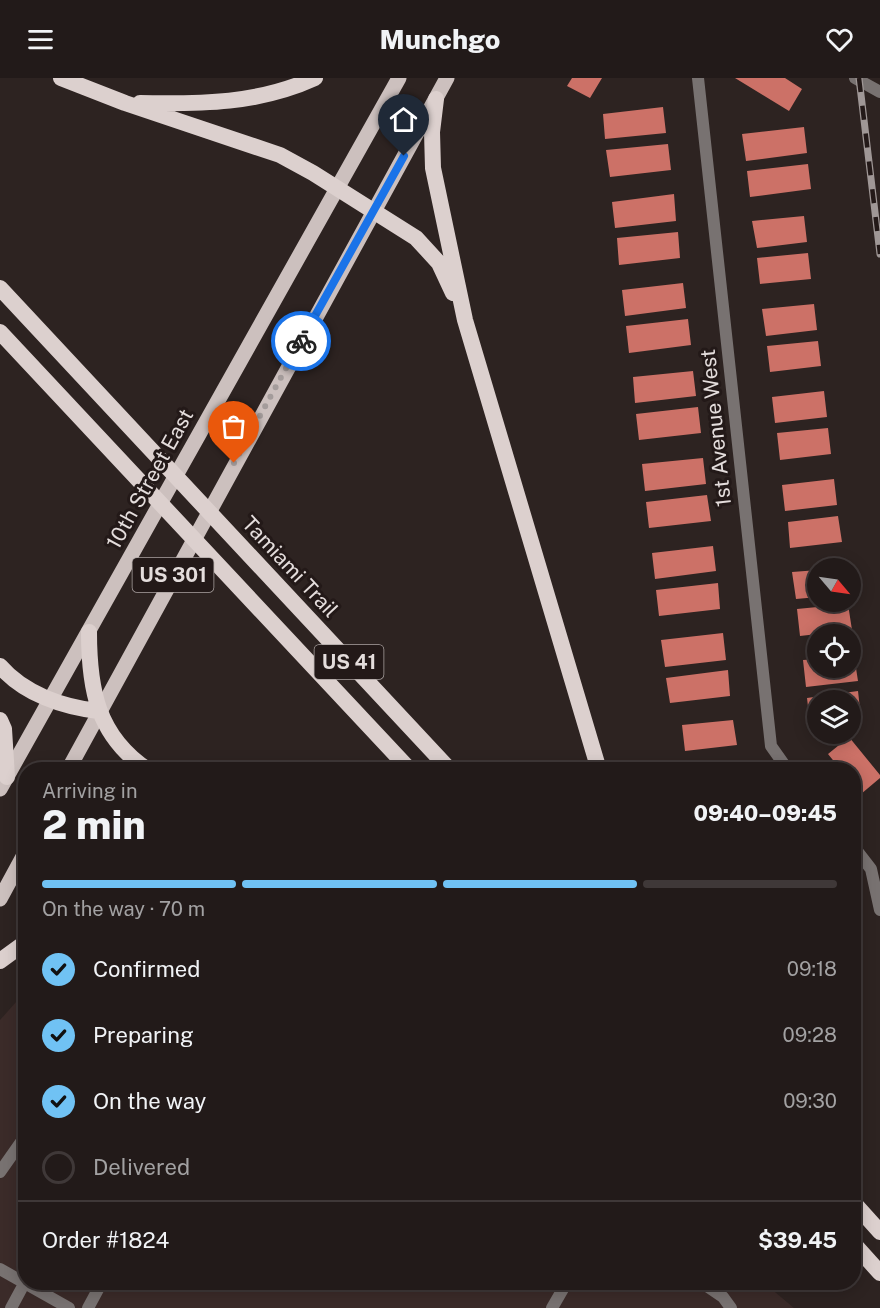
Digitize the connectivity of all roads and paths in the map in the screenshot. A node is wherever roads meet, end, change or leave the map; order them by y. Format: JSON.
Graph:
{"nodes":[{"id":1,"x":61,"y":78,"type":"edge"},
{"id":2,"x":315,"y":78,"type":"edge"},
{"id":3,"x":399,"y":78,"type":"edge"},
{"id":4,"x":447,"y":78,"type":"edge"},
{"id":5,"x":698,"y":78,"type":"edge"},
{"id":6,"x":855,"y":78,"type":"edge"},
{"id":7,"x":880,"y":92,"type":"edge"},
{"id":8,"x":436,"y":99,"type":"junction"},
{"id":9,"x":125,"y":103,"type":"junction"},
{"id":10,"x":337,"y":189,"type":"junction"},
{"id":11,"x":372,"y":212,"type":"junction"},
{"id":12,"x":0,"y":288,"type":"edge"},
{"id":13,"x":465,"y":320,"type":"junction"},
{"id":14,"x":0,"y":332,"type":"edge"},
{"id":15,"x":89,"y":632,"type":"junction"},
{"id":16,"x":0,"y":666,"type":"edge"},
{"id":17,"x":51,"y":699,"type":"junction"},
{"id":18,"x":99,"y":711,"type":"junction"},
{"id":19,"x":0,"y":720,"type":"edge"},
{"id":20,"x":72,"y":762,"type":"edge"},
{"id":21,"x":136,"y":762,"type":"edge"},
{"id":22,"x":403,"y":762,"type":"edge"},
{"id":23,"x":442,"y":762,"type":"edge"},
{"id":24,"x":597,"y":762,"type":"edge"},
{"id":25,"x":782,"y":762,"type":"edge"},
{"id":26,"x":4,"y":783,"type":"edge"},
{"id":27,"x":861,"y":856,"type":"edge"},
{"id":28,"x":18,"y":866,"type":"edge"},
{"id":29,"x":0,"y":899,"type":"edge"},
{"id":30,"x":880,"y":910,"type":"edge"},
{"id":31,"x":18,"y":948,"type":"edge"},
{"id":32,"x":0,"y":961,"type":"edge"},
{"id":33,"x":18,"y":1147,"type":"edge"},
{"id":34,"x":0,"y":1172,"type":"edge"},
{"id":35,"x":861,"y":1211,"type":"edge"},
{"id":36,"x":880,"y":1232,"type":"edge"},
{"id":37,"x":861,"y":1252,"type":"edge"},
{"id":38,"x":861,"y":1255,"type":"edge"},
{"id":39,"x":875,"y":1268,"type":"edge"},
{"id":40,"x":0,"y":1269,"type":"edge"},
{"id":41,"x":18,"y":1280,"type":"edge"},
{"id":42,"x":21,"y":1290,"type":"edge"},
{"id":43,"x":35,"y":1290,"type":"edge"},
{"id":44,"x":98,"y":1290,"type":"edge"},
{"id":45,"x":562,"y":1290,"type":"edge"},
{"id":46,"x":713,"y":1290,"type":"edge"},
{"id":47,"x":11,"y":1308,"type":"edge"},
{"id":48,"x":69,"y":1308,"type":"edge"},
{"id":49,"x":88,"y":1308,"type":"edge"},
{"id":50,"x":552,"y":1308,"type":"edge"},
{"id":51,"x":731,"y":1308,"type":"edge"}],
"edges":[{"from":1,"to":9,"type":"highway"},
{"from":2,"to":9,"type":"highway"},
{"from":3,"to":10,"type":"main road","name":"10th Street East"},
{"from":4,"to":8,"type":"main road"},
{"from":5,"to":25,"type":"street","name":"1st Avenue West"},
{"from":6,"to":7,"type":"street"},
{"from":8,"to":11,"type":"main road"},
{"from":8,"to":13,"type":"highway"},
{"from":9,"to":10,"type":"highway"},
{"from":10,"to":11,"type":"highway"},
{"from":10,"to":15,"type":"main road","name":"10th Street East"},
{"from":11,"to":13,"type":"highway"},
{"from":11,"to":18,"type":"main road","number":"US 301"},
{"from":12,"to":23,"type":"highway","name":"Tamiami Trail","number":"US 41"},
{"from":13,"to":24,"type":"highway"},
{"from":14,"to":22,"type":"highway","number":"US 41"},
{"from":15,"to":17,"type":"main road","name":"10th Street East"},
{"from":15,"to":18,"type":"highway"},
{"from":16,"to":17,"type":"highway"},
{"from":17,"to":18,"type":"highway"},
{"from":17,"to":26,"type":"main road","name":"10th Street East"},
{"from":18,"to":20,"type":"main road","number":"US 301"},
{"from":18,"to":21,"type":"highway"},
{"from":19,"to":26,"type":"highway"},
{"from":27,"to":30,"type":"street"},
{"from":28,"to":29,"type":"main road"},
{"from":31,"to":32,"type":"highway"},
{"from":33,"to":34,"type":"street"},
{"from":35,"to":36,"type":"highway"},
{"from":37,"to":39,"type":"highway"},
{"from":38,"to":39,"type":"highway"},
{"from":40,"to":41,"type":"street"},
{"from":42,"to":47,"type":"street"},
{"from":43,"to":48,"type":"street"},
{"from":44,"to":49,"type":"street"},
{"from":45,"to":50,"type":"street"},
{"from":46,"to":51,"type":"street"}]}
